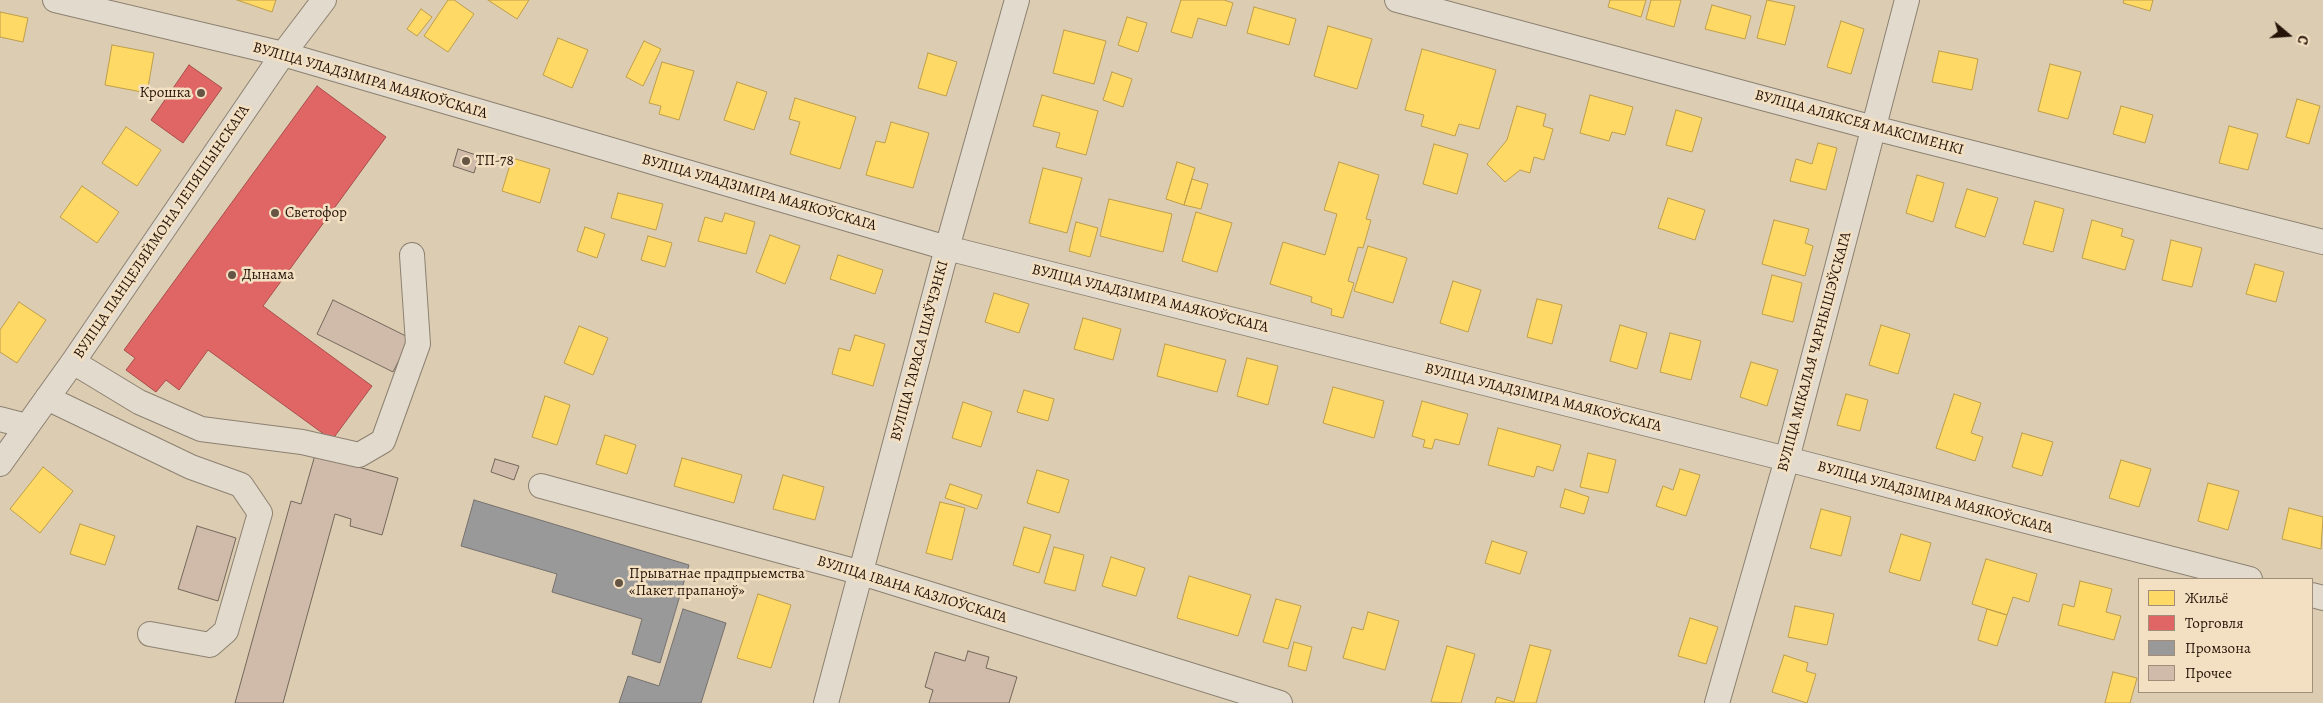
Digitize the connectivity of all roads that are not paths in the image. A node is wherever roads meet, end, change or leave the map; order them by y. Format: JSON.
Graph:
{"nodes":[{"id":1,"x":55,"y":0,"type":"edge"},
{"id":2,"x":324,"y":0,"type":"edge"},
{"id":3,"x":1017,"y":0,"type":"edge"},
{"id":4,"x":1397,"y":0,"type":"edge"},
{"id":5,"x":1907,"y":0,"type":"edge"},
{"id":6,"x":106,"y":5,"type":"edge"},
{"id":7,"x":284,"y":54,"type":"junction"},
{"id":8,"x":1874,"y":128,"type":"junction"},
{"id":9,"x":2323,"y":242,"type":"edge"},
{"id":10,"x":947,"y":248,"type":"junction"},
{"id":11,"x":412,"y":255,"type":"dead end"},
{"id":12,"x":73,"y":362,"type":"junction"},
{"id":13,"x":47,"y":398,"type":"junction"},
{"id":14,"x":0,"y":419,"type":"edge"},
{"id":15,"x":27,"y":426,"type":"junction"},
{"id":16,"x":1787,"y":459,"type":"junction"},
{"id":17,"x":0,"y":464,"type":"edge"},
{"id":18,"x":541,"y":486,"type":"dead end"},
{"id":19,"x":862,"y":573,"type":"junction"},
{"id":20,"x":2246,"y":578,"type":"edge"},
{"id":21,"x":150,"y":634,"type":"dead end"},
{"id":22,"x":826,"y":703,"type":"edge"},
{"id":23,"x":1280,"y":703,"type":"edge"},
{"id":24,"x":1717,"y":703,"type":"edge"}],
"edges":[{"from":1,"to":6,"type":"street","name":"ВУЛІЦА УЛАДЗІМІРА МАЯКОЎСКАГА"},
{"from":2,"to":7,"type":"street","name":"ВУЛІЦА ПАНЦЕЛЯЙМОНА ЛЕПЯШЫНСКАГА"},
{"from":3,"to":10,"type":"street","name":"ВУЛІЦА ТАРАСА ШАЎЧЭНКІ"},
{"from":4,"to":8,"type":"street","name":"ВУЛІЦА АЛЯКСЕЯ МАКСІМЕНКІ"},
{"from":5,"to":8,"type":"street","name":"ВУЛІЦА МІКАЛАЯ ЧАРНЫШЭЎСКАГА"},
{"from":6,"to":7,"type":"street","name":"ВУЛІЦА УЛАДЗІМІРА МАЯКОЎСКАГА"},
{"from":7,"to":10,"type":"street","name":"ВУЛІЦА УЛАДЗІМІРА МАЯКОЎСКАГА"},
{"from":7,"to":12,"type":"street","name":"ВУЛІЦА ПАНЦЕЛЯЙМОНА ЛЕПЯШЫНСКАГА"},
{"from":8,"to":9,"type":"street","name":"ВУЛІЦА АЛЯКСЕЯ МАКСІМЕНКІ"},
{"from":8,"to":16,"type":"street","name":"ВУЛІЦА МІКАЛАЯ ЧАРНЫШЭЎСКАГА"},
{"from":10,"to":16,"type":"street","name":"ВУЛІЦА УЛАДЗІМІРА МАЯКОЎСКАГА"},
{"from":10,"to":19,"type":"street","name":"ВУЛІЦА ТАРАСА ШАЎЧЭНКІ"},
{"from":11,"to":12,"type":"street"},
{"from":12,"to":13,"type":"street","name":"ВУЛІЦА ПАНЦЕЛЯЙМОНА ЛЕПЯШЫНСКАГА"},
{"from":13,"to":15,"type":"street","name":"ВУЛІЦА ПАНЦЕЛЯЙМОНА ЛЕПЯШЫНСКАГА"},
{"from":13,"to":21,"type":"street"},
{"from":14,"to":15,"type":"street"},
{"from":15,"to":17,"type":"street","name":"ВУЛІЦА ПАНЦЕЛЯЙМОНА ЛЕПЯШЫНСКАГА"},
{"from":16,"to":20,"type":"street","name":"ВУЛІЦА УЛАДЗІМІРА МАЯКОЎСКАГА"},
{"from":16,"to":24,"type":"street","name":"ВУЛІЦА МІКАЛАЯ ЧАРНЫШЭЎСКАГА"},
{"from":18,"to":19,"type":"street","name":"ВУЛІЦА ІВАНА КАЗЛОЎСКАГА"},
{"from":19,"to":22,"type":"street","name":"ВУЛІЦА ТАРАСА ШАЎЧЭНКІ"},
{"from":19,"to":23,"type":"street","name":"ВУЛІЦА ІВАНА КАЗЛОЎСКАГА"}]}
